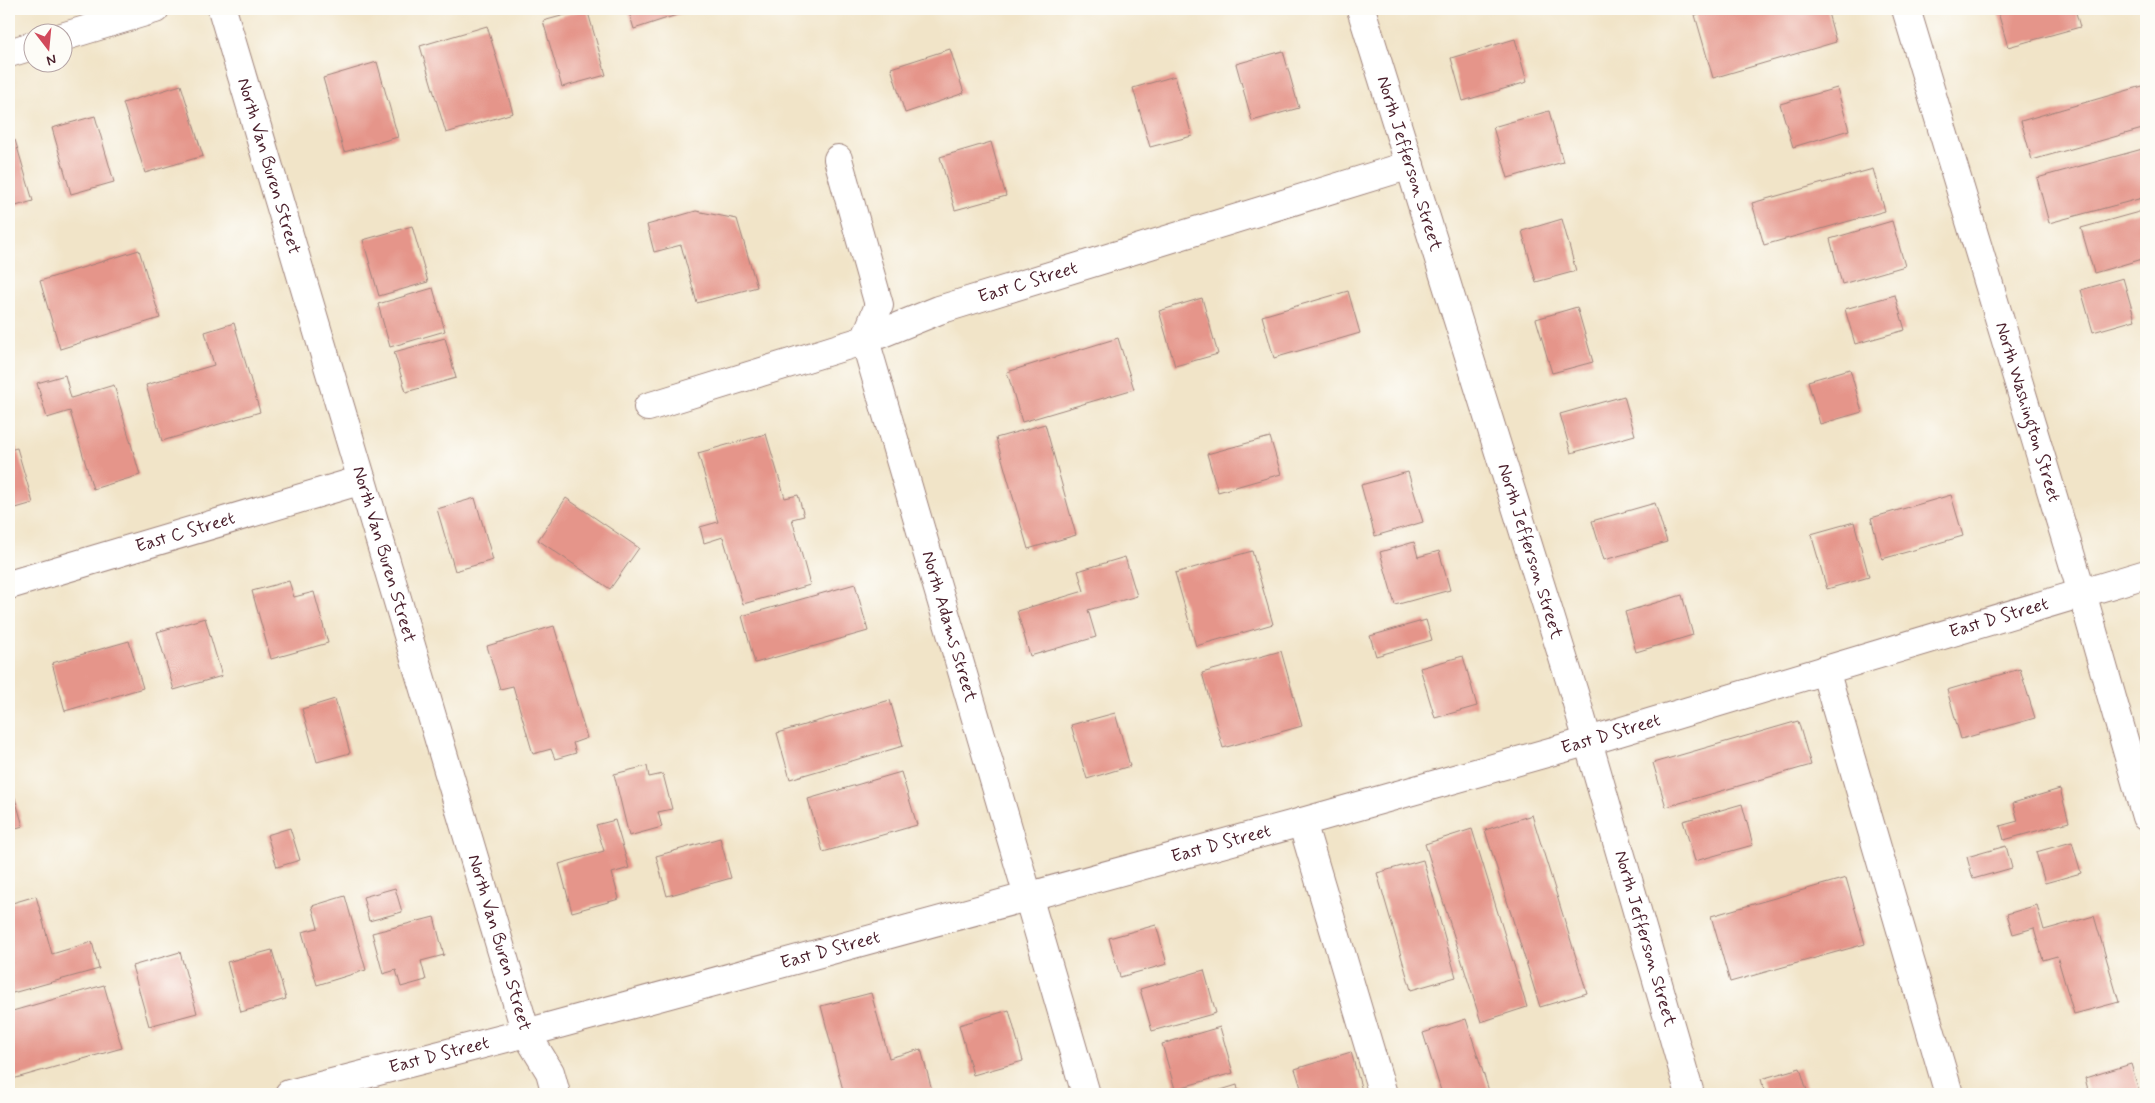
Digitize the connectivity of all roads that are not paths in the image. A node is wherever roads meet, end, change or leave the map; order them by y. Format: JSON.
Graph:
{"nodes":[{"id":1,"x":155,"y":9,"type":"edge"},
{"id":2,"x":222,"y":9,"type":"edge"},
{"id":3,"x":1906,"y":9,"type":"edge"},
{"id":4,"x":1370,"y":11,"type":"edge"},
{"id":5,"x":72,"y":33,"type":"edge"},
{"id":6,"x":22,"y":49,"type":"edge"},
{"id":7,"x":9,"y":53,"type":"edge"},
{"id":8,"x":838,"y":159,"type":"dead end"},
{"id":9,"x":1410,"y":164,"type":"junction"},
{"id":10,"x":866,"y":340,"type":"junction"},
{"id":11,"x":648,"y":407,"type":"dead end"},
{"id":12,"x":362,"y":480,"type":"junction"},
{"id":13,"x":2146,"y":574,"type":"edge"},
{"id":14,"x":9,"y":585,"type":"edge"},
{"id":15,"x":2082,"y":593,"type":"junction"},
{"id":16,"x":1826,"y":670,"type":"junction"},
{"id":17,"x":1589,"y":741,"type":"junction"},
{"id":18,"x":2146,"y":817,"type":"edge"},
{"id":19,"x":1302,"y":822,"type":"junction"},
{"id":20,"x":1029,"y":897,"type":"junction"},
{"id":21,"x":526,"y":1033,"type":"junction"},
{"id":22,"x":289,"y":1094,"type":"edge"},
{"id":23,"x":556,"y":1094,"type":"edge"},
{"id":24,"x":1086,"y":1094,"type":"edge"},
{"id":25,"x":1383,"y":1094,"type":"edge"},
{"id":26,"x":1690,"y":1094,"type":"edge"},
{"id":27,"x":1949,"y":1094,"type":"edge"}],
"edges":[{"from":1,"to":5,"type":"street"},
{"from":2,"to":12,"type":"street","name":"North Van Buren Street"},
{"from":3,"to":15,"type":"street","name":"North Washington Street"},
{"from":4,"to":9,"type":"street","name":"North Jefferson Street"},
{"from":6,"to":7,"type":"street"},
{"from":8,"to":10,"type":"street"},
{"from":9,"to":10,"type":"street","name":"East C Street"},
{"from":9,"to":17,"type":"street","name":"North Jefferson Street"},
{"from":10,"to":11,"type":"street","name":"East C Street"},
{"from":10,"to":20,"type":"street","name":"North Adams Street"},
{"from":12,"to":14,"type":"street","name":"East C Street"},
{"from":12,"to":21,"type":"street","name":"North Van Buren Street"},
{"from":13,"to":15,"type":"street","name":"East D Street"},
{"from":15,"to":16,"type":"street","name":"East D Street"},
{"from":15,"to":18,"type":"street","name":"North Washington Street"},
{"from":16,"to":17,"type":"street","name":"East D Street"},
{"from":16,"to":27,"type":"street"},
{"from":17,"to":19,"type":"street","name":"East D Street"},
{"from":17,"to":26,"type":"street","name":"North Jefferson Street"},
{"from":19,"to":20,"type":"street","name":"East D Street"},
{"from":19,"to":25,"type":"street"},
{"from":20,"to":21,"type":"street","name":"East D Street"},
{"from":20,"to":24,"type":"street","name":"North Adams Street"},
{"from":21,"to":22,"type":"street","name":"East D Street"},
{"from":21,"to":23,"type":"street","name":"North Van Buren Street"}]}
